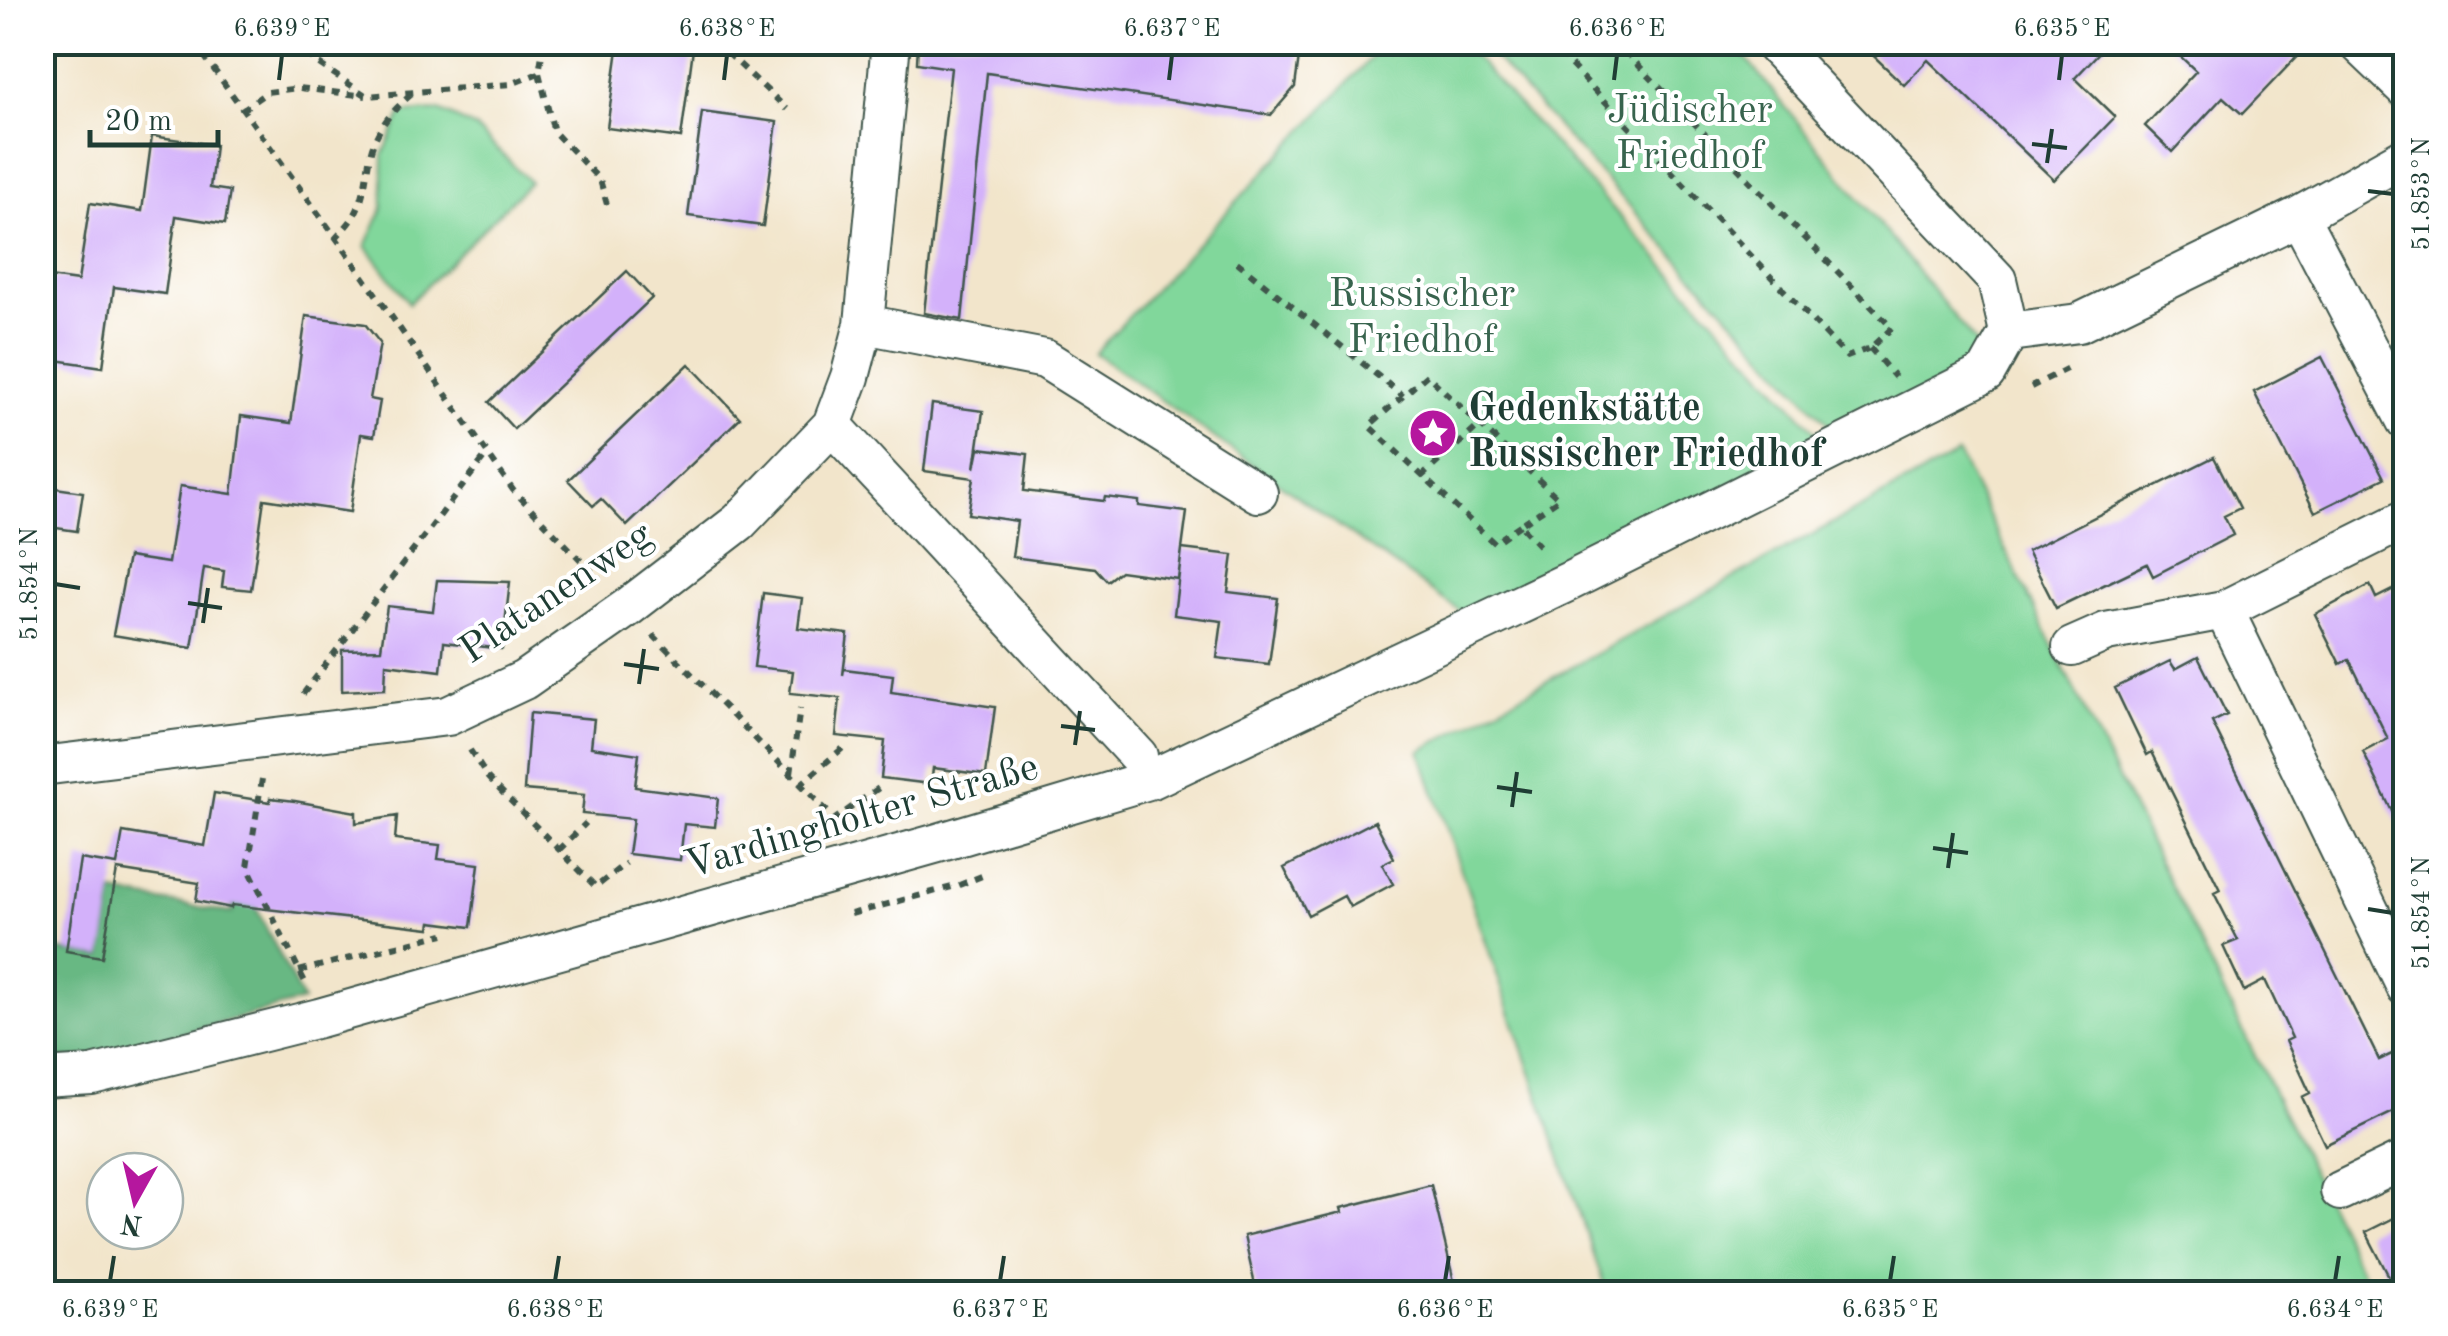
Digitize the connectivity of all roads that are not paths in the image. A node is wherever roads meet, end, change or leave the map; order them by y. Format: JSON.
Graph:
{"nodes":[{"id":1,"x":891,"y":42,"type":"edge"},
{"id":2,"x":1772,"y":42,"type":"edge"},
{"id":3,"x":2357,"y":42,"type":"edge"},
{"id":4,"x":2406,"y":89,"type":"edge"},
{"id":5,"x":2406,"y":156,"type":"edge"},
{"id":6,"x":2299,"y":216,"type":"junction"},
{"id":7,"x":864,"y":324,"type":"junction"},
{"id":8,"x":2009,"y":332,"type":"junction"},
{"id":9,"x":2406,"y":421,"type":"edge"},
{"id":10,"x":832,"y":425,"type":"junction"},
{"id":11,"x":1258,"y":493,"type":"dead end"},
{"id":12,"x":2406,"y":519,"type":"edge"},
{"id":13,"x":2224,"y":610,"type":"junction"},
{"id":14,"x":2072,"y":647,"type":"dead end"},
{"id":15,"x":1138,"y":756,"type":"dead end"},
{"id":16,"x":42,"y":766,"type":"edge"},
{"id":17,"x":2406,"y":987,"type":"edge"},
{"id":18,"x":42,"y":1078,"type":"edge"},
{"id":19,"x":2406,"y":1159,"type":"edge"},
{"id":20,"x":2340,"y":1191,"type":"dead end"}],
"edges":[{"from":1,"to":7,"type":"street","name":"Platanenweg"},
{"from":2,"to":8,"type":"street"},
{"from":3,"to":4,"type":"street"},
{"from":5,"to":6,"type":"street"},
{"from":6,"to":8,"type":"street"},
{"from":6,"to":9,"type":"street"},
{"from":7,"to":10,"type":"street","name":"Platanenweg"},
{"from":7,"to":11,"type":"street"},
{"from":8,"to":18,"type":"street","name":"Vardingholter Straße"},
{"from":10,"to":15,"type":"street"},
{"from":10,"to":16,"type":"street","name":"Platanenweg"},
{"from":12,"to":13,"type":"street"},
{"from":13,"to":14,"type":"street"},
{"from":13,"to":17,"type":"street"},
{"from":19,"to":20,"type":"street"}]}
